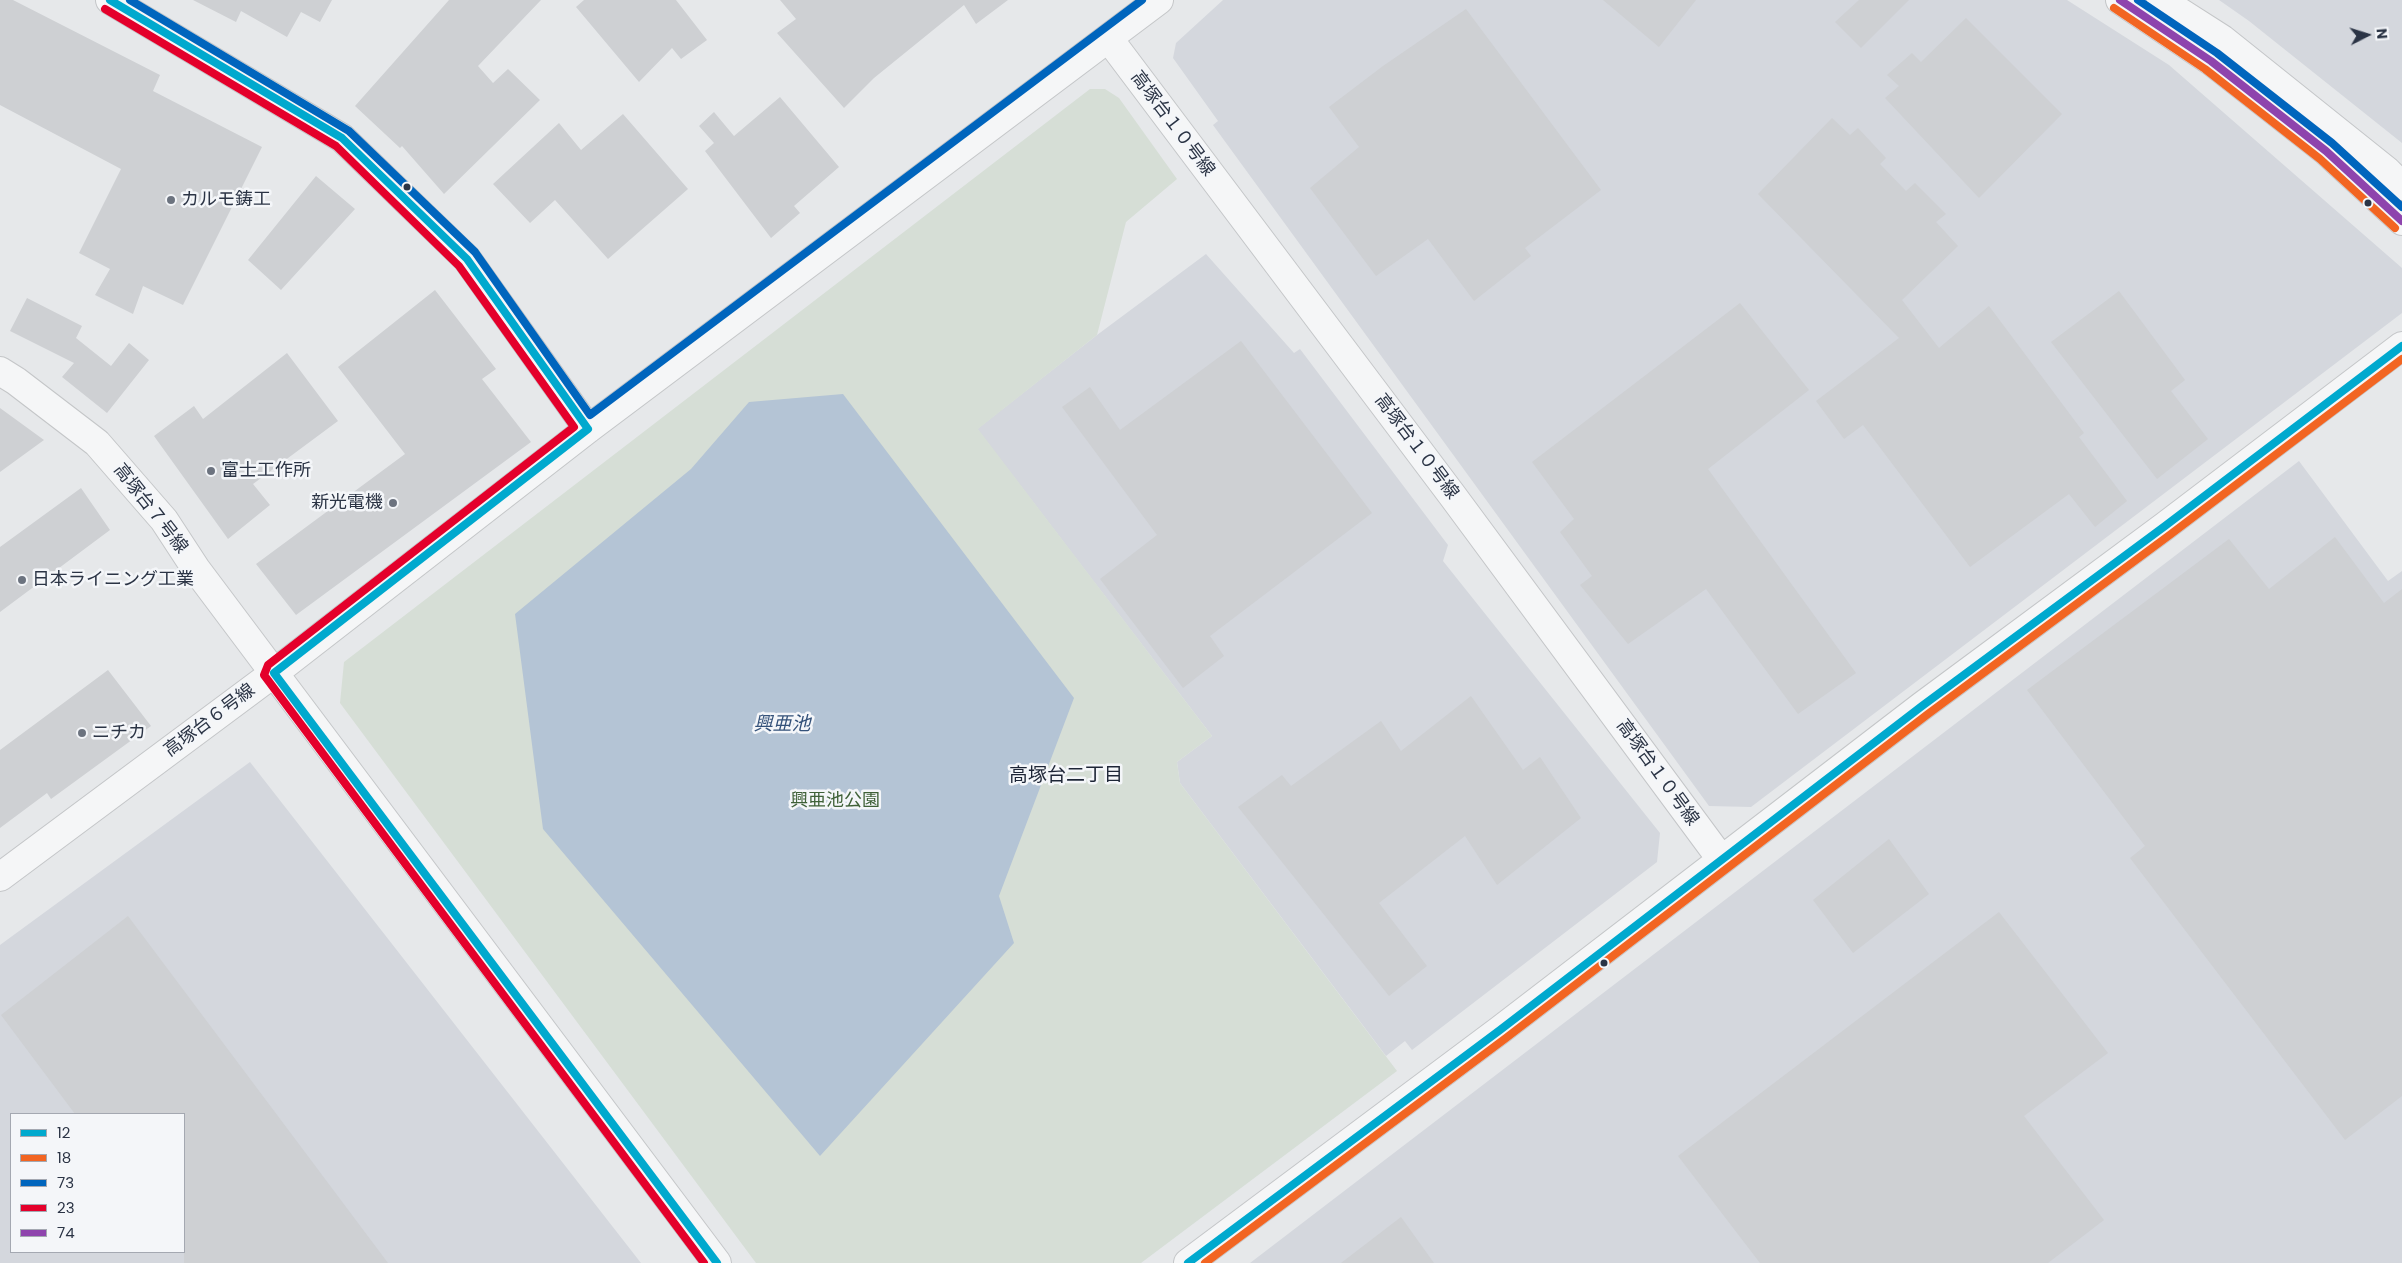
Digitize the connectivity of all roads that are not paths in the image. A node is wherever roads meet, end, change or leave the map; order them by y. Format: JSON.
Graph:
{"nodes":[{"id":1,"x":110,"y":0,"type":"edge"},
{"id":2,"x":1159,"y":0,"type":"edge"},
{"id":3,"x":2120,"y":0,"type":"edge"},
{"id":4,"x":2161,"y":0,"type":"edge"},
{"id":5,"x":1108,"y":38,"type":"junction"},
{"id":6,"x":2402,"y":186,"type":"edge"},
{"id":7,"x":2402,"y":221,"type":"edge"},
{"id":8,"x":2402,"y":346,"type":"edge"},
{"id":9,"x":0,"y":371,"type":"edge"},
{"id":10,"x":588,"y":429,"type":"junction"},
{"id":11,"x":274,"y":674,"type":"junction"},
{"id":12,"x":1721,"y":859,"type":"junction"},
{"id":13,"x":0,"y":877,"type":"edge"},
{"id":14,"x":717,"y":1263,"type":"edge"},
{"id":15,"x":1188,"y":1263,"type":"edge"}],
"edges":[{"from":1,"to":10,"type":"street"},
{"from":2,"to":5,"type":"street","name":"高塚台６号線"},
{"from":3,"to":7,"type":"street"},
{"from":4,"to":6,"type":"street"},
{"from":5,"to":10,"type":"street","name":"高塚台６号線"},
{"from":5,"to":12,"type":"street","name":"高塚台１０号線"},
{"from":8,"to":12,"type":"street"},
{"from":9,"to":11,"type":"street","name":"高塚台７号線"},
{"from":10,"to":11,"type":"street","name":"高塚台６号線"},
{"from":11,"to":13,"type":"street","name":"高塚台６号線"},
{"from":11,"to":14,"type":"street","name":"高塚台７号線"},
{"from":12,"to":15,"type":"street"}]}
